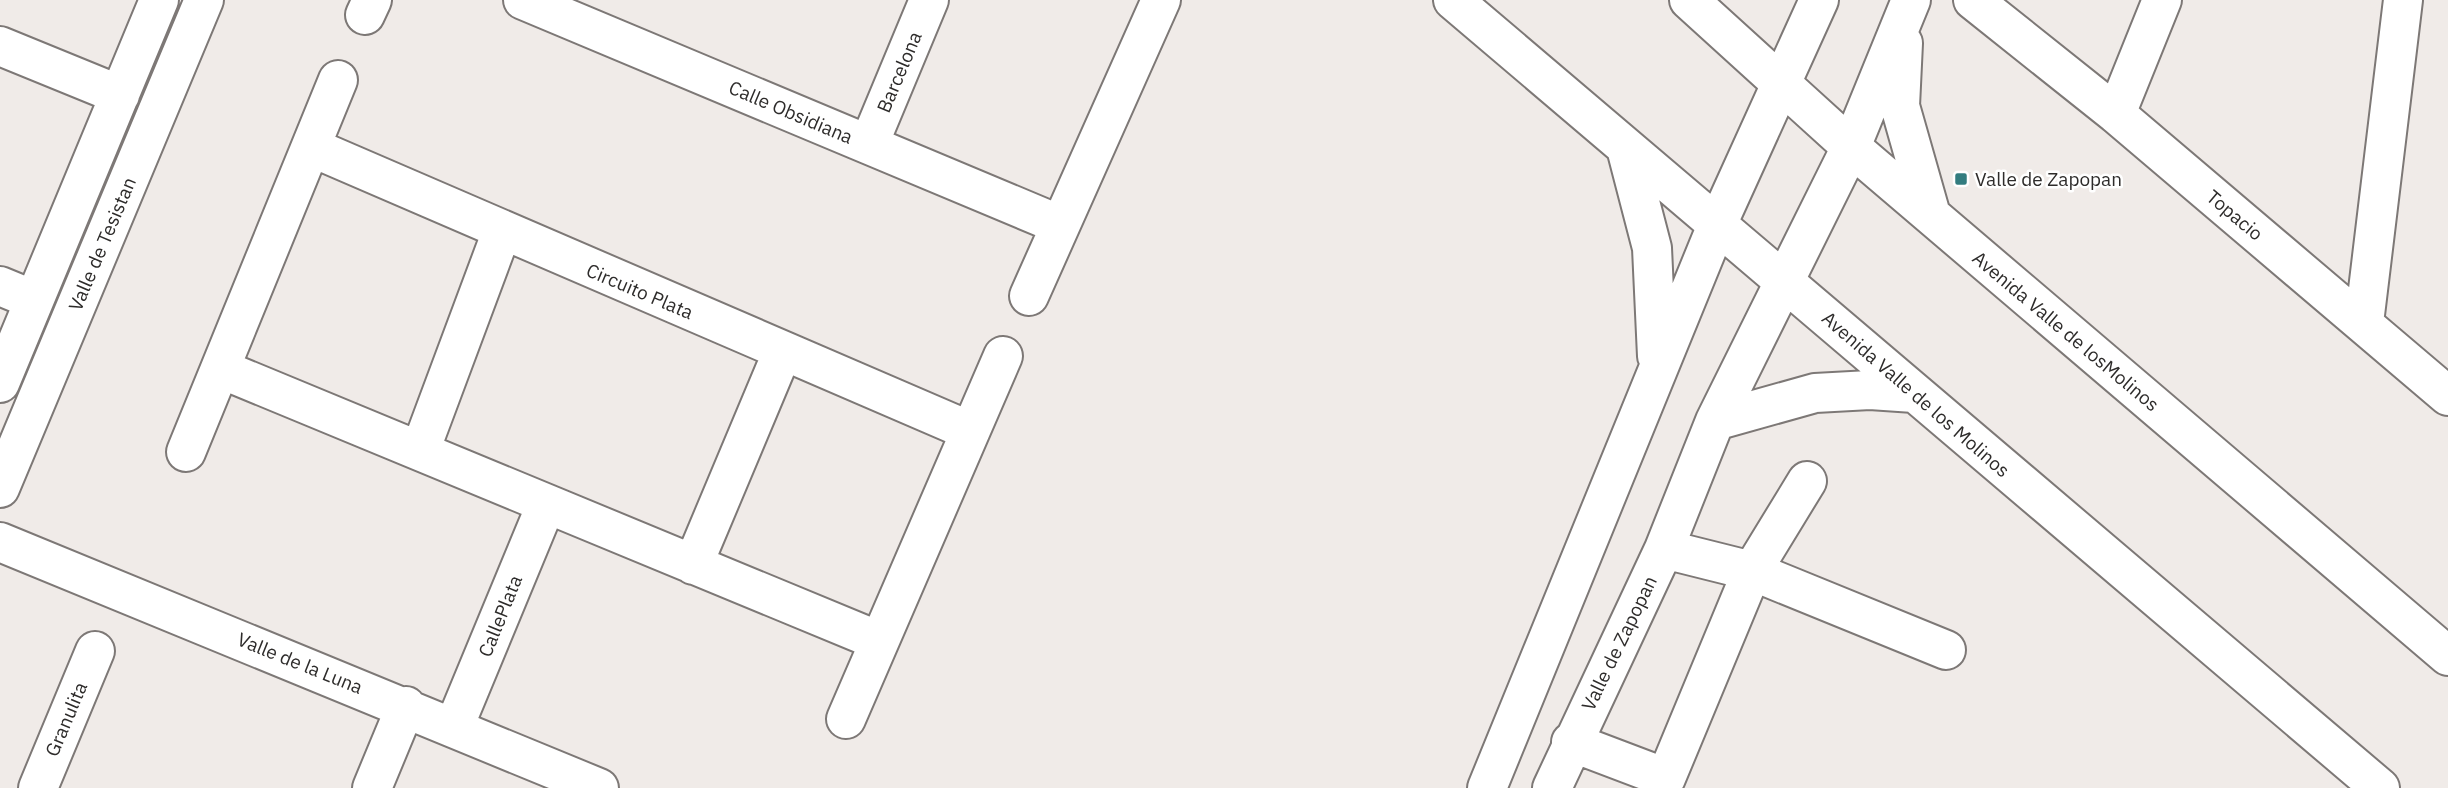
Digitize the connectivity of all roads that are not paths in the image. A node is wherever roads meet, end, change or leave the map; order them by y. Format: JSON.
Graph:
{"nodes":[{"id":1,"x":159,"y":0,"type":"edge"},
{"id":2,"x":204,"y":0,"type":"edge"},
{"id":3,"x":523,"y":0,"type":"edge"},
{"id":4,"x":929,"y":0,"type":"edge"},
{"id":5,"x":1161,"y":0,"type":"edge"},
{"id":6,"x":1453,"y":0,"type":"edge"},
{"id":7,"x":1692,"y":0,"type":"edge"},
{"id":8,"x":1819,"y":0,"type":"edge"},
{"id":9,"x":1973,"y":0,"type":"edge"},
{"id":10,"x":2162,"y":0,"type":"edge"},
{"id":11,"x":2403,"y":0,"type":"edge"},
{"id":12,"x":1907,"y":9,"type":"edge"},
{"id":13,"x":597,"y":15,"type":"edge"},
{"id":14,"x":0,"y":46,"type":"edge"},
{"id":15,"x":338,"y":80,"type":"dead end"},
{"id":16,"x":1782,"y":86,"type":"junction"},
{"id":17,"x":120,"y":95,"type":"junction"},
{"id":18,"x":2116,"y":114,"type":"junction"},
{"id":19,"x":869,"y":144,"type":"junction"},
{"id":20,"x":1851,"y":146,"type":"junction"},
{"id":21,"x":311,"y":147,"type":"junction"},
{"id":22,"x":1626,"y":148,"type":"junction"},
{"id":23,"x":1931,"y":215,"type":"junction"},
{"id":24,"x":1058,"y":224,"type":"junction"},
{"id":25,"x":1717,"y":225,"type":"junction"},
{"id":26,"x":502,"y":231,"type":"junction"},
{"id":27,"x":1783,"y":281,"type":"junction"},
{"id":28,"x":17,"y":293,"type":"edge"},
{"id":29,"x":1029,"y":296,"type":"dead end"},
{"id":30,"x":2364,"y":323,"type":"junction"},
{"id":31,"x":782,"y":352,"type":"junction"},
{"id":32,"x":1003,"y":356,"type":"dead end"},
{"id":33,"x":1658,"y":367,"type":"junction"},
{"id":34,"x":221,"y":369,"type":"junction"},
{"id":35,"x":0,"y":383,"type":"edge"},
{"id":36,"x":1914,"y":393,"type":"junction"},
{"id":37,"x":2448,"y":396,"type":"edge"},
{"id":38,"x":1715,"y":421,"type":"junction"},
{"id":39,"x":970,"y":431,"type":"junction"},
{"id":40,"x":420,"y":451,"type":"junction"},
{"id":41,"x":186,"y":452,"type":"dead end"},
{"id":42,"x":1807,"y":481,"type":"dead end"},
{"id":43,"x":0,"y":488,"type":"edge"},
{"id":44,"x":545,"y":505,"type":"junction"},
{"id":45,"x":0,"y":542,"type":"edge"},
{"id":46,"x":1664,"y":549,"type":"junction"},
{"id":47,"x":693,"y":565,"type":"junction"},
{"id":48,"x":1752,"y":571,"type":"junction"},
{"id":49,"x":879,"y":641,"type":"junction"},
{"id":50,"x":1946,"y":650,"type":"dead end"},
{"id":51,"x":95,"y":651,"type":"dead end"},
{"id":52,"x":2448,"y":656,"type":"edge"},
{"id":53,"x":406,"y":706,"type":"junction"},
{"id":54,"x":846,"y":719,"type":"dead end"},
{"id":55,"x":454,"y":727,"type":"junction"},
{"id":56,"x":1571,"y":742,"type":"junction"},
{"id":57,"x":38,"y":788,"type":"edge"},
{"id":58,"x":372,"y":788,"type":"edge"},
{"id":59,"x":599,"y":788,"type":"edge"},
{"id":60,"x":1487,"y":788,"type":"edge"},
{"id":61,"x":1552,"y":788,"type":"edge"},
{"id":62,"x":2380,"y":788,"type":"edge"}],
"edges":[{"from":1,"to":17,"type":"street"},
{"from":2,"to":43,"type":"street","name":"Valle de Tesistan"},
{"from":3,"to":13,"type":"street","name":"Calle Obsidiana"},
{"from":4,"to":19,"type":"street","name":"Barcelona"},
{"from":5,"to":24,"type":"street"},
{"from":6,"to":22,"type":"street","name":"Avenida Valle de los Molinos"},
{"from":7,"to":16,"type":"street","name":"Avenida Valle de losMolinos"},
{"from":8,"to":16,"type":"street"},
{"from":9,"to":18,"type":"street","name":"Topacio"},
{"from":10,"to":18,"type":"street"},
{"from":11,"to":30,"type":"street"},
{"from":12,"to":20,"type":"street","name":"Valle de Zapopan"},
{"from":12,"to":23,"type":"street"},
{"from":13,"to":19,"type":"street","name":"Calle Obsidiana"},
{"from":14,"to":17,"type":"street"},
{"from":15,"to":21,"type":"street"},
{"from":16,"to":20,"type":"street","name":"Avenida Valle de losMolinos"},
{"from":16,"to":25,"type":"street"},
{"from":17,"to":28,"type":"street"},
{"from":18,"to":30,"type":"street","name":"Topacio"},
{"from":19,"to":24,"type":"street","name":"Calle Obsidiana"},
{"from":20,"to":23,"type":"street","name":"Avenida Valle de losMolinos"},
{"from":20,"to":27,"type":"street","name":"Valle de Zapopan"},
{"from":21,"to":26,"type":"street","name":"Circuito Plata"},
{"from":21,"to":34,"type":"street"},
{"from":22,"to":25,"type":"street","name":"Avenida Valle de los Molinos"},
{"from":22,"to":33,"type":"street"},
{"from":23,"to":52,"type":"street","name":"Avenida Valle de losMolinos"},
{"from":24,"to":29,"type":"street"},
{"from":25,"to":27,"type":"street","name":"Avenida Valle de los Molinos"},
{"from":25,"to":33,"type":"street"},
{"from":26,"to":31,"type":"street","name":"Circuito Plata"},
{"from":26,"to":40,"type":"street"},
{"from":27,"to":36,"type":"street","name":"Avenida Valle de los Molinos"},
{"from":27,"to":38,"type":"street","name":"Valle de Zapopan"},
{"from":28,"to":35,"type":"street"},
{"from":30,"to":37,"type":"street","name":"Topacio"},
{"from":31,"to":39,"type":"street","name":"Circuito Plata"},
{"from":31,"to":47,"type":"street"},
{"from":32,"to":39,"type":"street"},
{"from":33,"to":60,"type":"street"},
{"from":34,"to":40,"type":"street"},
{"from":34,"to":41,"type":"street"},
{"from":36,"to":38,"type":"street"},
{"from":36,"to":62,"type":"street","name":"Avenida Valle de los Molinos"},
{"from":38,"to":46,"type":"street","name":"Valle de Zapopan"},
{"from":39,"to":49,"type":"street"},
{"from":40,"to":44,"type":"street"},
{"from":42,"to":48,"type":"street"},
{"from":44,"to":47,"type":"street"},
{"from":44,"to":55,"type":"street","name":"CallePlata"},
{"from":45,"to":53,"type":"street","name":"Valle de la Luna"},
{"from":46,"to":48,"type":"street"},
{"from":46,"to":56,"type":"street","name":"Valle de Zapopan"},
{"from":47,"to":49,"type":"street"},
{"from":48,"to":50,"type":"street"},
{"from":48,"to":56,"type":"street"},
{"from":49,"to":54,"type":"street"},
{"from":51,"to":57,"type":"street","name":"Granulita"},
{"from":53,"to":55,"type":"street","name":"Valle de la Luna"},
{"from":53,"to":58,"type":"street"},
{"from":55,"to":59,"type":"street","name":"Valle de la Luna"},
{"from":56,"to":61,"type":"street","name":"Valle de Zapopan"}]}
